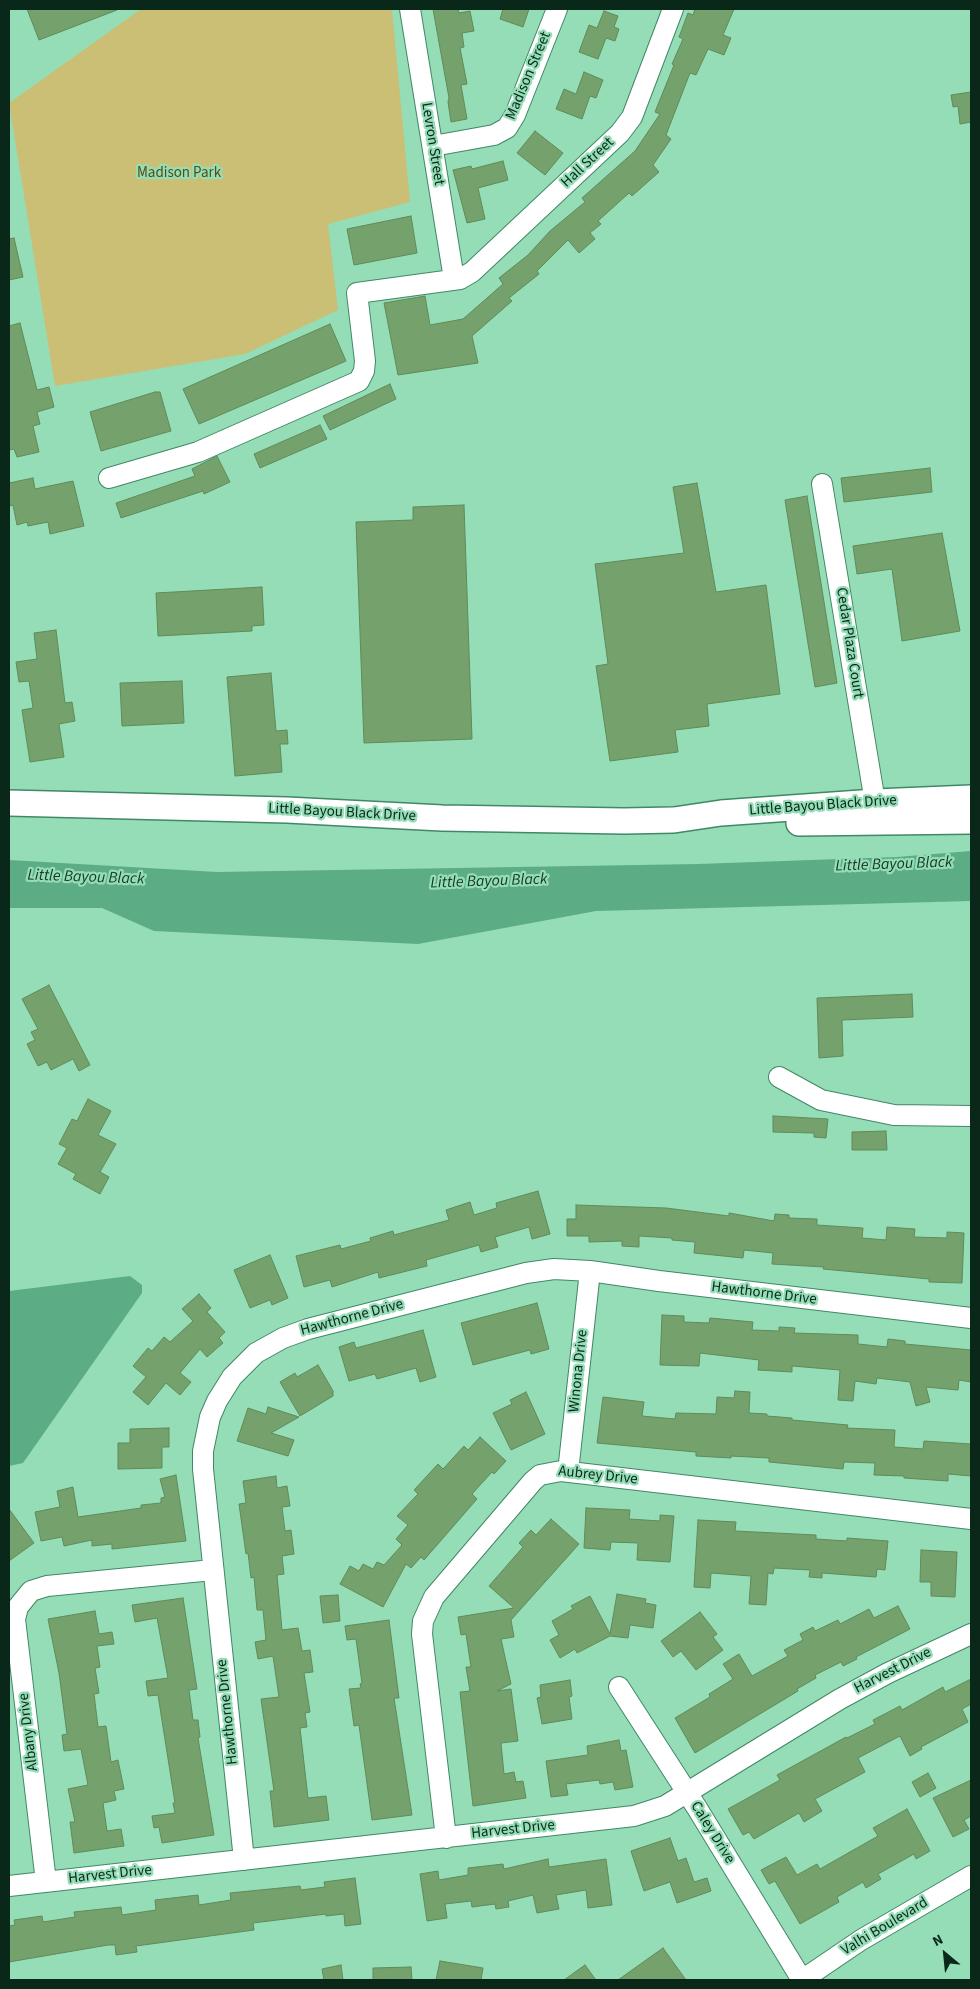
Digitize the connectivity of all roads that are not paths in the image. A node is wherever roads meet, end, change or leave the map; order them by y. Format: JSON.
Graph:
{"nodes":[{"id":1,"x":410,"y":9,"type":"edge"},
{"id":2,"x":557,"y":9,"type":"edge"},
{"id":3,"x":673,"y":9,"type":"edge"},
{"id":4,"x":433,"y":146,"type":"junction"},
{"id":5,"x":454,"y":279,"type":"junction"},
{"id":6,"x":109,"y":478,"type":"dead end"},
{"id":7,"x":822,"y":484,"type":"dead end"},
{"id":8,"x":9,"y":798,"type":"edge"},
{"id":9,"x":971,"y":798,"type":"edge"},
{"id":10,"x":875,"y":802,"type":"junction"},
{"id":11,"x":674,"y":820,"type":"junction"},
{"id":12,"x":971,"y":821,"type":"edge"},
{"id":13,"x":779,"y":1077,"type":"dead end"},
{"id":14,"x":971,"y":1116,"type":"edge"},
{"id":15,"x":590,"y":1271,"type":"junction"},
{"id":16,"x":971,"y":1318,"type":"edge"},
{"id":17,"x":568,"y":1472,"type":"junction"},
{"id":18,"x":971,"y":1519,"type":"edge"},
{"id":19,"x":213,"y":1570,"type":"junction"},
{"id":20,"x":971,"y":1634,"type":"edge"},
{"id":21,"x":619,"y":1687,"type":"dead end"},
{"id":22,"x":687,"y":1792,"type":"junction"},
{"id":23,"x":446,"y":1838,"type":"junction"},
{"id":24,"x":244,"y":1860,"type":"junction"},
{"id":25,"x":971,"y":1876,"type":"edge"},
{"id":26,"x":46,"y":1882,"type":"junction"},
{"id":27,"x":9,"y":1886,"type":"edge"},
{"id":28,"x":802,"y":1980,"type":"edge"}],
"edges":[{"from":1,"to":4,"type":"street","name":"Levron Street"},
{"from":2,"to":4,"type":"street","name":"Madison Street"},
{"from":3,"to":5,"type":"street","name":"Hall Street"},
{"from":4,"to":5,"type":"street","name":"Levron Street"},
{"from":5,"to":6,"type":"street","name":"Hall Street"},
{"from":7,"to":10,"type":"street","name":"Cedar Plaza Court"},
{"from":8,"to":11,"type":"main road","name":"Little Bayou Black Drive"},
{"from":9,"to":10,"type":"main road","name":"Little Bayou Black Drive"},
{"from":10,"to":11,"type":"main road","name":"Little Bayou Black Drive"},
{"from":11,"to":12,"type":"main road","name":"Little Bayou Black Drive"},
{"from":13,"to":14,"type":"street"},
{"from":15,"to":16,"type":"street","name":"Hawthorne Drive"},
{"from":15,"to":17,"type":"street","name":"Winona Drive"},
{"from":15,"to":19,"type":"street","name":"Hawthorne Drive"},
{"from":17,"to":18,"type":"street","name":"Aubrey Drive"},
{"from":17,"to":23,"type":"street","name":"Aubrey Drive"},
{"from":19,"to":24,"type":"street","name":"Hawthorne Drive"},
{"from":19,"to":26,"type":"street","name":"Albany Drive"},
{"from":20,"to":22,"type":"street","name":"Harvest Drive"},
{"from":21,"to":22,"type":"street","name":"Caley Drive"},
{"from":22,"to":23,"type":"street","name":"Harvest Drive"},
{"from":22,"to":28,"type":"street","name":"Caley Drive"},
{"from":23,"to":24,"type":"street","name":"Harvest Drive"},
{"from":24,"to":26,"type":"street","name":"Harvest Drive"},
{"from":25,"to":28,"type":"street","name":"Valhi Boulevard"},
{"from":26,"to":27,"type":"street","name":"Harvest Drive"}]}
